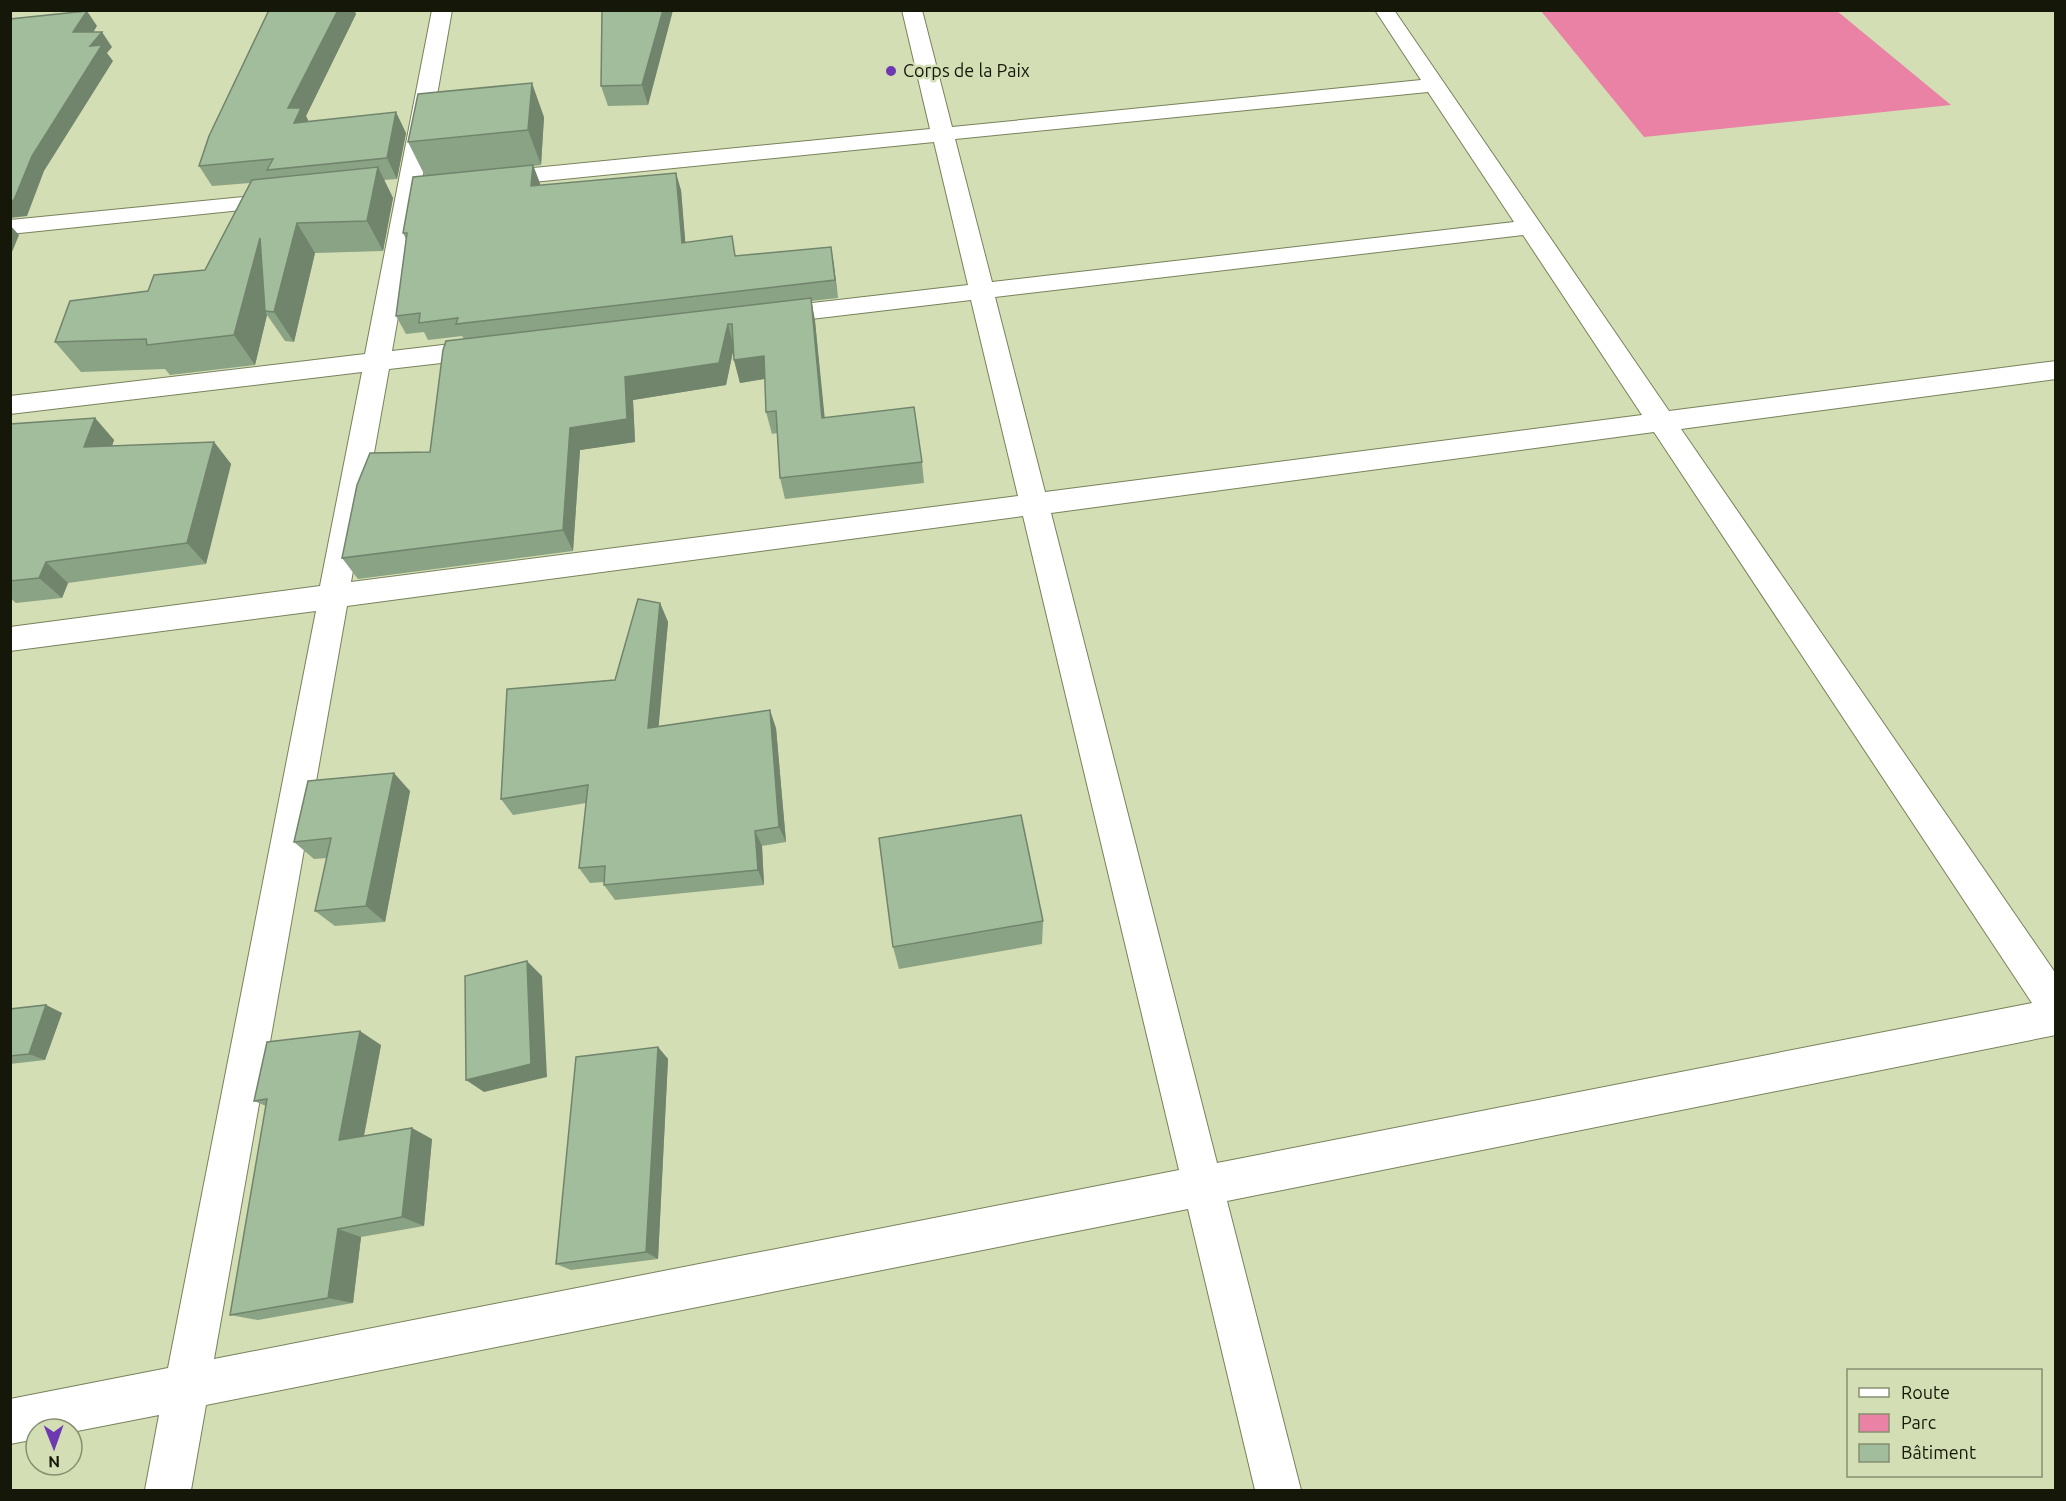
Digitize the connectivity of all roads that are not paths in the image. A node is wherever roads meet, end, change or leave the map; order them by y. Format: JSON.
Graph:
{"nodes":[{"id":1,"x":442,"y":10,"type":"edge"},
{"id":2,"x":912,"y":10,"type":"edge"},
{"id":3,"x":1384,"y":10,"type":"edge"},
{"id":4,"x":1434,"y":85,"type":"junction"},
{"id":5,"x":942,"y":134,"type":"junction"},
{"id":6,"x":468,"y":182,"type":"edge"},
{"id":7,"x":304,"y":198,"type":"edge"},
{"id":8,"x":10,"y":227,"type":"edge"},
{"id":9,"x":1530,"y":227,"type":"junction"},
{"id":10,"x":981,"y":292,"type":"junction"},
{"id":11,"x":744,"y":319,"type":"edge"},
{"id":12,"x":507,"y":347,"type":"edge"},
{"id":13,"x":376,"y":362,"type":"junction"},
{"id":14,"x":2055,"y":370,"type":"edge"},
{"id":15,"x":10,"y":405,"type":"edge"},
{"id":16,"x":1661,"y":422,"type":"junction"},
{"id":17,"x":1034,"y":504,"type":"junction"},
{"id":18,"x":333,"y":596,"type":"junction"},
{"id":19,"x":10,"y":639,"type":"edge"},
{"id":20,"x":2055,"y":1007,"type":"edge"},
{"id":21,"x":2055,"y":1017,"type":"edge"},
{"id":22,"x":1202,"y":1186,"type":"junction"},
{"id":23,"x":187,"y":1387,"type":"junction"},
{"id":24,"x":10,"y":1422,"type":"edge"},
{"id":25,"x":168,"y":1491,"type":"edge"},
{"id":26,"x":1278,"y":1491,"type":"edge"}],
"edges":[{"from":1,"to":13,"type":"street"},
{"from":2,"to":5,"type":"street"},
{"from":3,"to":4,"type":"street"},
{"from":4,"to":5,"type":"street"},
{"from":4,"to":9,"type":"street"},
{"from":5,"to":6,"type":"street"},
{"from":5,"to":10,"type":"street"},
{"from":7,"to":8,"type":"street"},
{"from":9,"to":10,"type":"street"},
{"from":9,"to":16,"type":"street"},
{"from":10,"to":11,"type":"street"},
{"from":10,"to":17,"type":"street"},
{"from":12,"to":13,"type":"street"},
{"from":13,"to":15,"type":"street"},
{"from":13,"to":18,"type":"street"},
{"from":14,"to":16,"type":"street"},
{"from":16,"to":17,"type":"street"},
{"from":16,"to":20,"type":"street"},
{"from":17,"to":18,"type":"street"},
{"from":17,"to":22,"type":"street"},
{"from":18,"to":19,"type":"street"},
{"from":18,"to":23,"type":"street"},
{"from":21,"to":22,"type":"street"},
{"from":22,"to":23,"type":"street"},
{"from":22,"to":26,"type":"street"},
{"from":23,"to":24,"type":"street"},
{"from":23,"to":25,"type":"street"}]}
